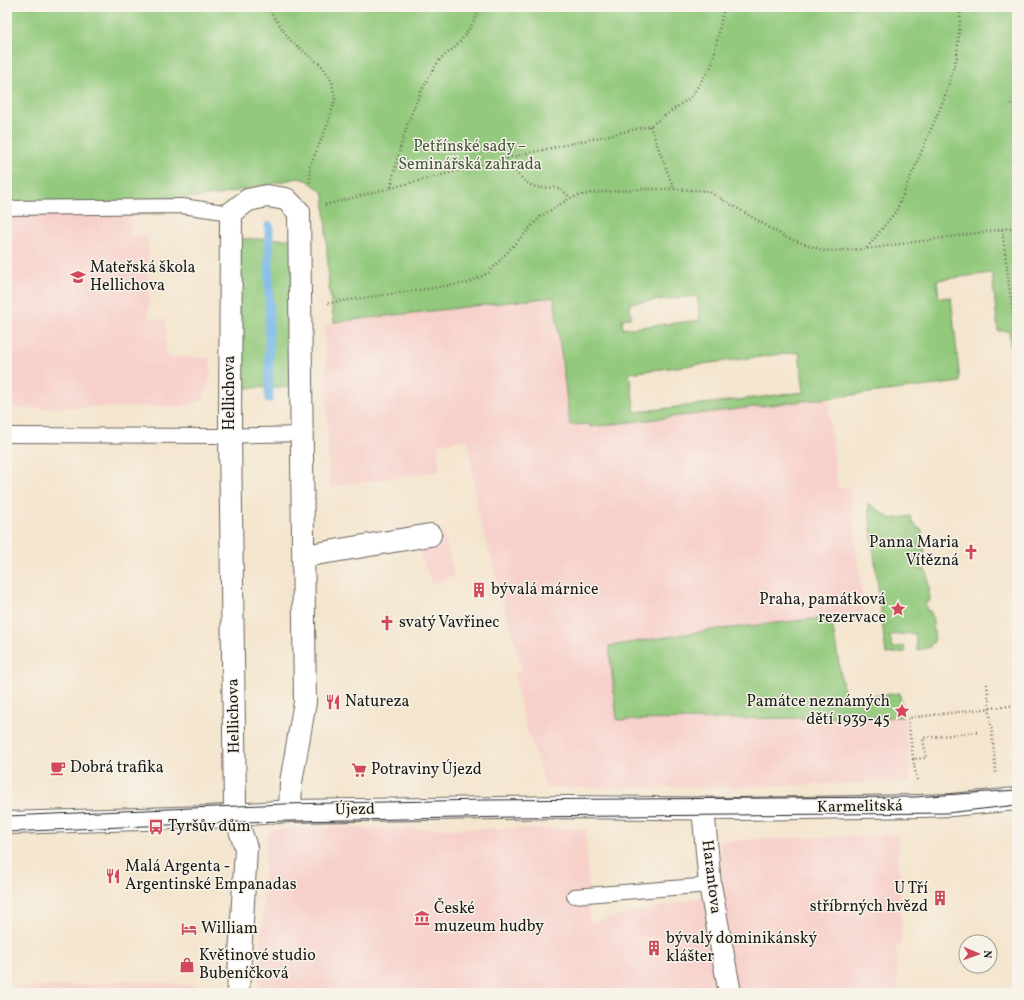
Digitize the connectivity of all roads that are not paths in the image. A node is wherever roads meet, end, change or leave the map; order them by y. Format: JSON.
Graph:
{"nodes":[{"id":1,"x":7,"y":208,"type":"edge"},
{"id":2,"x":231,"y":213,"type":"junction"},
{"id":3,"x":302,"y":434,"type":"junction"},
{"id":4,"x":7,"y":435,"type":"edge"},
{"id":5,"x":230,"y":435,"type":"junction"},
{"id":6,"x":430,"y":535,"type":"dead end"},
{"id":7,"x":304,"y":556,"type":"junction"},
{"id":8,"x":1017,"y":799,"type":"edge"},
{"id":9,"x":703,"y":808,"type":"junction"},
{"id":10,"x":290,"y":811,"type":"junction"},
{"id":11,"x":235,"y":815,"type":"junction"},
{"id":12,"x":7,"y":823,"type":"edge"},
{"id":13,"x":710,"y":885,"type":"junction"},
{"id":14,"x":574,"y":896,"type":"dead end"},
{"id":15,"x":238,"y":993,"type":"edge"},
{"id":16,"x":730,"y":993,"type":"edge"}],
"edges":[{"from":1,"to":2,"type":"lane"},
{"from":2,"to":3,"type":"street"},
{"from":2,"to":5,"type":"street","name":"Hellichova"},
{"from":3,"to":5,"type":"lane"},
{"from":3,"to":7,"type":"street"},
{"from":4,"to":5,"type":"lane"},
{"from":5,"to":11,"type":"street","name":"Hellichova"},
{"from":6,"to":7,"type":"street"},
{"from":7,"to":10,"type":"street"},
{"from":8,"to":9,"type":"street","name":"Karmelitská"},
{"from":9,"to":10,"type":"street","name":"Újezd"},
{"from":9,"to":13,"type":"street","name":"Harantova"},
{"from":10,"to":11,"type":"street","name":"Újezd"},
{"from":11,"to":12,"type":"street","name":"Újezd"},
{"from":11,"to":15,"type":"street","name":"Hellichova"},
{"from":13,"to":14,"type":"lane"},
{"from":13,"to":16,"type":"street","name":"Harantova"}]}
